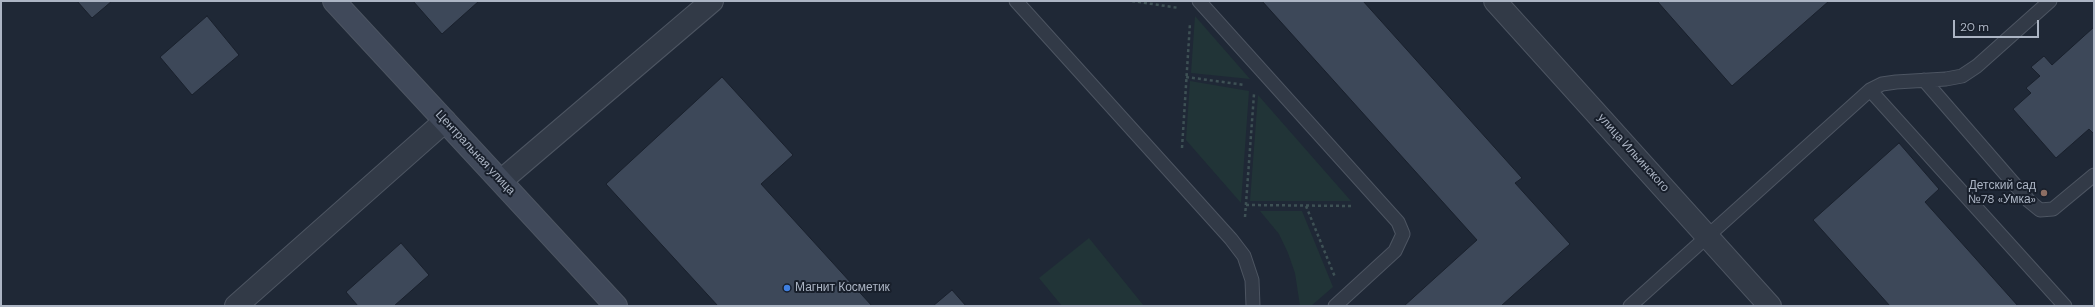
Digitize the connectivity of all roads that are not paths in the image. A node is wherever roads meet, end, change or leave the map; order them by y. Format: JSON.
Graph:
{"nodes":[{"id":1,"x":334,"y":1,"type":"edge"},
{"id":2,"x":712,"y":1,"type":"edge"},
{"id":3,"x":1199,"y":1,"type":"edge"},
{"id":4,"x":1495,"y":1,"type":"edge"},
{"id":5,"x":2050,"y":1,"type":"edge"},
{"id":6,"x":1019,"y":2,"type":"edge"},
{"id":7,"x":1924,"y":80,"type":"junction"},
{"id":8,"x":1870,"y":90,"type":"junction"},
{"id":9,"x":445,"y":121,"type":"junction"},
{"id":10,"x":2094,"y":175,"type":"edge"},
{"id":11,"x":502,"y":180,"type":"junction"},
{"id":12,"x":1708,"y":236,"type":"junction"},
{"id":13,"x":1339,"y":302,"type":"edge"},
{"id":14,"x":236,"y":306,"type":"edge"},
{"id":15,"x":616,"y":306,"type":"edge"},
{"id":16,"x":1252,"y":306,"type":"edge"},
{"id":17,"x":1630,"y":306,"type":"edge"},
{"id":18,"x":1770,"y":306,"type":"edge"},
{"id":19,"x":2065,"y":306,"type":"edge"}],
"edges":[{"from":1,"to":9,"type":"street","name":"Центральная улица"},
{"from":2,"to":11,"type":"street"},
{"from":3,"to":13,"type":"lane"},
{"from":4,"to":12,"type":"street","name":"улица Ильинского"},
{"from":5,"to":7,"type":"lane"},
{"from":6,"to":16,"type":"lane"},
{"from":7,"to":8,"type":"lane"},
{"from":7,"to":10,"type":"lane"},
{"from":8,"to":12,"type":"lane"},
{"from":8,"to":19,"type":"lane"},
{"from":9,"to":11,"type":"street","name":"Центральная улица"},
{"from":9,"to":14,"type":"street"},
{"from":11,"to":15,"type":"street","name":"Центральная улица"},
{"from":12,"to":17,"type":"lane"},
{"from":12,"to":18,"type":"street","name":"улица Ильинского"}]}
